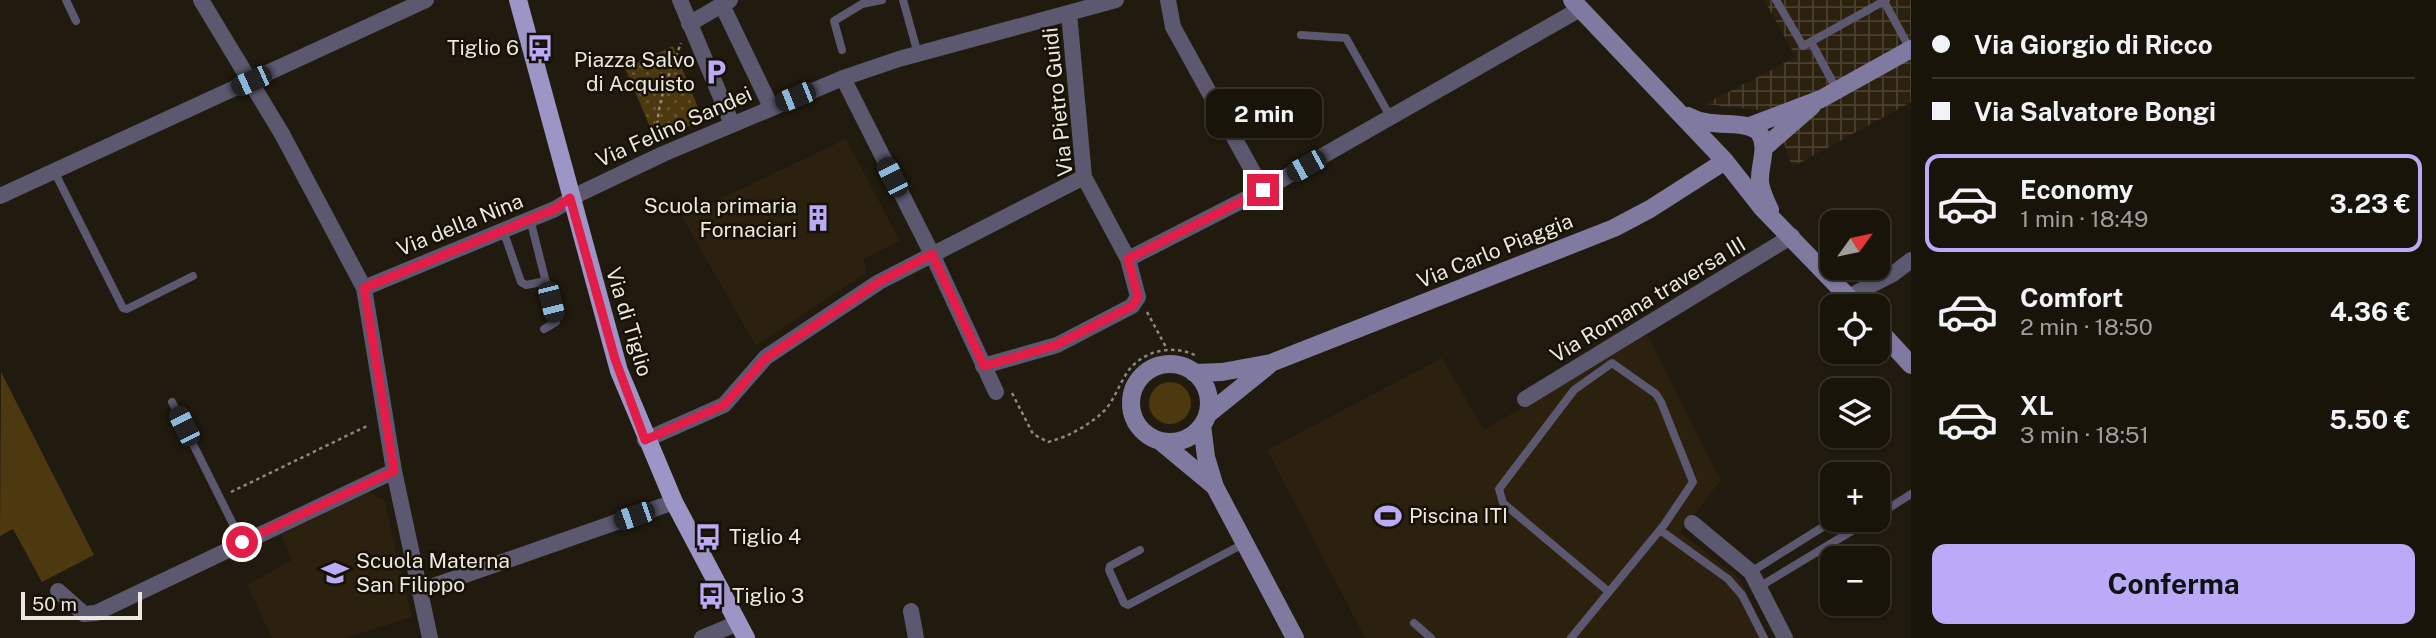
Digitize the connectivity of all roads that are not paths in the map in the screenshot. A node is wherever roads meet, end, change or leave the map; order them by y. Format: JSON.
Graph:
{"nodes":[{"id":1,"x":66,"y":0,"type":"edge"},
{"id":2,"x":201,"y":0,"type":"edge"},
{"id":3,"x":426,"y":0,"type":"edge"},
{"id":4,"x":518,"y":0,"type":"edge"},
{"id":5,"x":680,"y":0,"type":"edge"},
{"id":6,"x":882,"y":0,"type":"edge"},
{"id":7,"x":903,"y":0,"type":"edge"},
{"id":8,"x":1116,"y":0,"type":"edge"},
{"id":9,"x":1168,"y":0,"type":"edge"},
{"id":10,"x":1776,"y":0,"type":"edge"},
{"id":11,"x":1885,"y":1,"type":"edge"},
{"id":12,"x":726,"y":2,"type":"edge"},
{"id":13,"x":1576,"y":4,"type":"edge"},
{"id":14,"x":1069,"y":13,"type":"junction"},
{"id":15,"x":75,"y":21,"type":"dead end"},
{"id":16,"x":689,"y":24,"type":"junction"},
{"id":17,"x":1301,"y":35,"type":"dead end"},
{"id":18,"x":1811,"y":42,"type":"junction"},
{"id":19,"x":1910,"y":49,"type":"edge"},
{"id":20,"x":842,"y":50,"type":"dead end"},
{"id":21,"x":918,"y":54,"type":"junction"},
{"id":22,"x":843,"y":78,"type":"junction"},
{"id":23,"x":251,"y":81,"type":"junction"},
{"id":24,"x":1829,"y":94,"type":"junction"},
{"id":25,"x":1670,"y":104,"type":"junction"},
{"id":26,"x":771,"y":107,"type":"junction"},
{"id":27,"x":1391,"y":118,"type":"junction"},
{"id":28,"x":732,"y":124,"type":"junction"},
{"id":29,"x":1742,"y":126,"type":"junction"},
{"id":30,"x":1763,"y":153,"type":"junction"},
{"id":31,"x":1726,"y":161,"type":"junction"},
{"id":32,"x":54,"y":171,"type":"junction"},
{"id":33,"x":1084,"y":177,"type":"junction"},
{"id":34,"x":1263,"y":190,"type":"junction"},
{"id":35,"x":0,"y":196,"type":"edge"},
{"id":36,"x":570,"y":198,"type":"junction"},
{"id":37,"x":1773,"y":216,"type":"junction"},
{"id":38,"x":530,"y":219,"type":"junction"},
{"id":39,"x":503,"y":230,"type":"junction"},
{"id":40,"x":1792,"y":236,"type":"junction"},
{"id":41,"x":932,"y":254,"type":"junction"},
{"id":42,"x":1128,"y":259,"type":"junction"},
{"id":43,"x":1911,"y":260,"type":"edge"},
{"id":44,"x":193,"y":276,"type":"dead end"},
{"id":45,"x":546,"y":281,"type":"junction"},
{"id":46,"x":364,"y":288,"type":"junction"},
{"id":47,"x":1846,"y":294,"type":"edge"},
{"id":48,"x":1863,"y":294,"type":"edge"},
{"id":49,"x":544,"y":329,"type":"dead end"},
{"id":50,"x":1890,"y":341,"type":"edge"},
{"id":51,"x":1271,"y":363,"type":"junction"},
{"id":52,"x":1197,"y":365,"type":"junction"},
{"id":53,"x":1911,"y":365,"type":"edge"},
{"id":54,"x":984,"y":366,"type":"junction"},
{"id":55,"x":996,"y":391,"type":"road end"},
{"id":56,"x":1525,"y":399,"type":"dead end"},
{"id":57,"x":172,"y":402,"type":"dead end"},
{"id":58,"x":1205,"y":420,"type":"junction"},
{"id":59,"x":645,"y":440,"type":"junction"},
{"id":60,"x":1160,"y":441,"type":"junction"},
{"id":61,"x":394,"y":471,"type":"junction"},
{"id":62,"x":1215,"y":487,"type":"junction"},
{"id":63,"x":1911,"y":494,"type":"edge"},
{"id":64,"x":674,"y":502,"type":"junction"},
{"id":65,"x":1890,"y":507,"type":"edge"},
{"id":66,"x":1675,"y":511,"type":"junction"},
{"id":67,"x":1692,"y":523,"type":"joint"},
{"id":68,"x":1660,"y":530,"type":"junction"},
{"id":69,"x":1820,"y":530,"type":"edge"},
{"id":70,"x":1847,"y":532,"type":"edge"},
{"id":71,"x":242,"y":542,"type":"junction"},
{"id":72,"x":1245,"y":543,"type":"junction"},
{"id":73,"x":1140,"y":550,"type":"dead end"},
{"id":74,"x":1755,"y":579,"type":"junction"},
{"id":75,"x":419,"y":591,"type":"junction"},
{"id":76,"x":58,"y":592,"type":"dead end"},
{"id":77,"x":1609,"y":592,"type":"junction"},
{"id":78,"x":911,"y":611,"type":"dead end"},
{"id":79,"x":1414,"y":623,"type":"dead end"},
{"id":80,"x":742,"y":631,"type":"edge"},
{"id":81,"x":430,"y":638,"type":"edge"},
{"id":82,"x":702,"y":638,"type":"edge"},
{"id":83,"x":916,"y":638,"type":"edge"},
{"id":84,"x":1294,"y":638,"type":"edge"},
{"id":85,"x":1431,"y":638,"type":"edge"},
{"id":86,"x":1571,"y":638,"type":"edge"},
{"id":87,"x":1764,"y":638,"type":"edge"},
{"id":88,"x":1784,"y":638,"type":"edge"}],
"edges":[{"from":1,"to":15,"type":"lane"},
{"from":2,"to":23,"type":"street"},
{"from":3,"to":23,"type":"street"},
{"from":4,"to":36,"type":"main road","name":"Via di Tiglio"},
{"from":5,"to":16,"type":"street"},
{"from":6,"to":20,"type":"lane"},
{"from":7,"to":21,"type":"lane"},
{"from":8,"to":14,"type":"street","name":"Via Felino Sandei"},
{"from":9,"to":34,"type":"street"},
{"from":10,"to":18,"type":"lane"},
{"from":11,"to":18,"type":"lane"},
{"from":11,"to":19,"type":"lane"},
{"from":12,"to":16,"type":"street"},
{"from":12,"to":26,"type":"street"},
{"from":13,"to":25,"type":"street"},
{"from":13,"to":27,"type":"street"},
{"from":14,"to":21,"type":"street","name":"Via Felino Sandei"},
{"from":14,"to":33,"type":"street","name":"Via Pietro Guidi"},
{"from":16,"to":28,"type":"street"},
{"from":17,"to":27,"type":"lane"},
{"from":18,"to":24,"type":"lane"},
{"from":19,"to":24,"type":"street"},
{"from":21,"to":22,"type":"street","name":"Via Felino Sandei"},
{"from":22,"to":26,"type":"street","name":"Via Felino Sandei"},
{"from":22,"to":41,"type":"street"},
{"from":23,"to":32,"type":"street"},
{"from":23,"to":46,"type":"street"},
{"from":24,"to":29,"type":"street"},
{"from":24,"to":30,"type":"street"},
{"from":25,"to":29,"type":"street"},
{"from":25,"to":31,"type":"street"},
{"from":26,"to":28,"type":"street","name":"Via Felino Sandei"},
{"from":27,"to":34,"type":"street"},
{"from":28,"to":36,"type":"street","name":"Via Felino Sandei"},
{"from":29,"to":30,"type":"street"},
{"from":29,"to":31,"type":"street"},
{"from":30,"to":31,"type":"street"},
{"from":30,"to":37,"type":"street"},
{"from":31,"to":37,"type":"street"},
{"from":31,"to":51,"type":"street","name":"Via Carlo Piaggia"},
{"from":32,"to":35,"type":"street"},
{"from":32,"to":44,"type":"lane"},
{"from":33,"to":41,"type":"street"},
{"from":33,"to":42,"type":"street","name":"Via Pietro Guidi"},
{"from":34,"to":42,"type":"street"},
{"from":36,"to":38,"type":"street","name":"Via della Nina"},
{"from":36,"to":59,"type":"main road","name":"Via di Tiglio"},
{"from":37,"to":40,"type":"street"},
{"from":38,"to":39,"type":"street","name":"Via della Nina"},
{"from":38,"to":45,"type":"lane"},
{"from":39,"to":45,"type":"lane"},
{"from":39,"to":46,"type":"street","name":"Via della Nina"},
{"from":40,"to":47,"type":"street"},
{"from":40,"to":56,"type":"street","name":"Via Romana traversa III"},
{"from":41,"to":54,"type":"street"},
{"from":41,"to":59,"type":"street"},
{"from":42,"to":54,"type":"street","name":"Via Pietro Guidi"},
{"from":43,"to":48,"type":"street"},
{"from":45,"to":49,"type":"lane"},
{"from":46,"to":61,"type":"street"},
{"from":50,"to":53,"type":"street"},
{"from":51,"to":52,"type":"street","name":"Via Carlo Piaggia"},
{"from":51,"to":58,"type":"street","name":"Via Carlo Piaggia"},
{"from":52,"to":58,"type":"street"},
{"from":52,"to":60,"type":"street"},
{"from":54,"to":55,"type":"street"},
{"from":57,"to":71,"type":"lane"},
{"from":58,"to":60,"type":"street"},
{"from":58,"to":62,"type":"street"},
{"from":59,"to":64,"type":"main road","name":"Via di Tiglio"},
{"from":60,"to":62,"type":"street"},
{"from":61,"to":71,"type":"street"},
{"from":61,"to":75,"type":"street"},
{"from":62,"to":72,"type":"street"},
{"from":63,"to":65,"type":"lane"},
{"from":64,"to":75,"type":"street"},
{"from":64,"to":80,"type":"main road","name":"Via di Tiglio"},
{"from":66,"to":67,"type":"lane"},
{"from":66,"to":68,"type":"lane"},
{"from":66,"to":77,"type":"lane"},
{"from":67,"to":74,"type":"street"},
{"from":68,"to":77,"type":"lane"},
{"from":68,"to":87,"type":"lane"},
{"from":69,"to":74,"type":"lane"},
{"from":70,"to":74,"type":"lane"},
{"from":71,"to":76,"type":"street"},
{"from":72,"to":73,"type":"lane"},
{"from":72,"to":84,"type":"street"},
{"from":74,"to":88,"type":"street"},
{"from":75,"to":81,"type":"street"},
{"from":77,"to":86,"type":"lane"},
{"from":78,"to":83,"type":"street"},
{"from":79,"to":85,"type":"lane"},
{"from":80,"to":82,"type":"street"}]}
